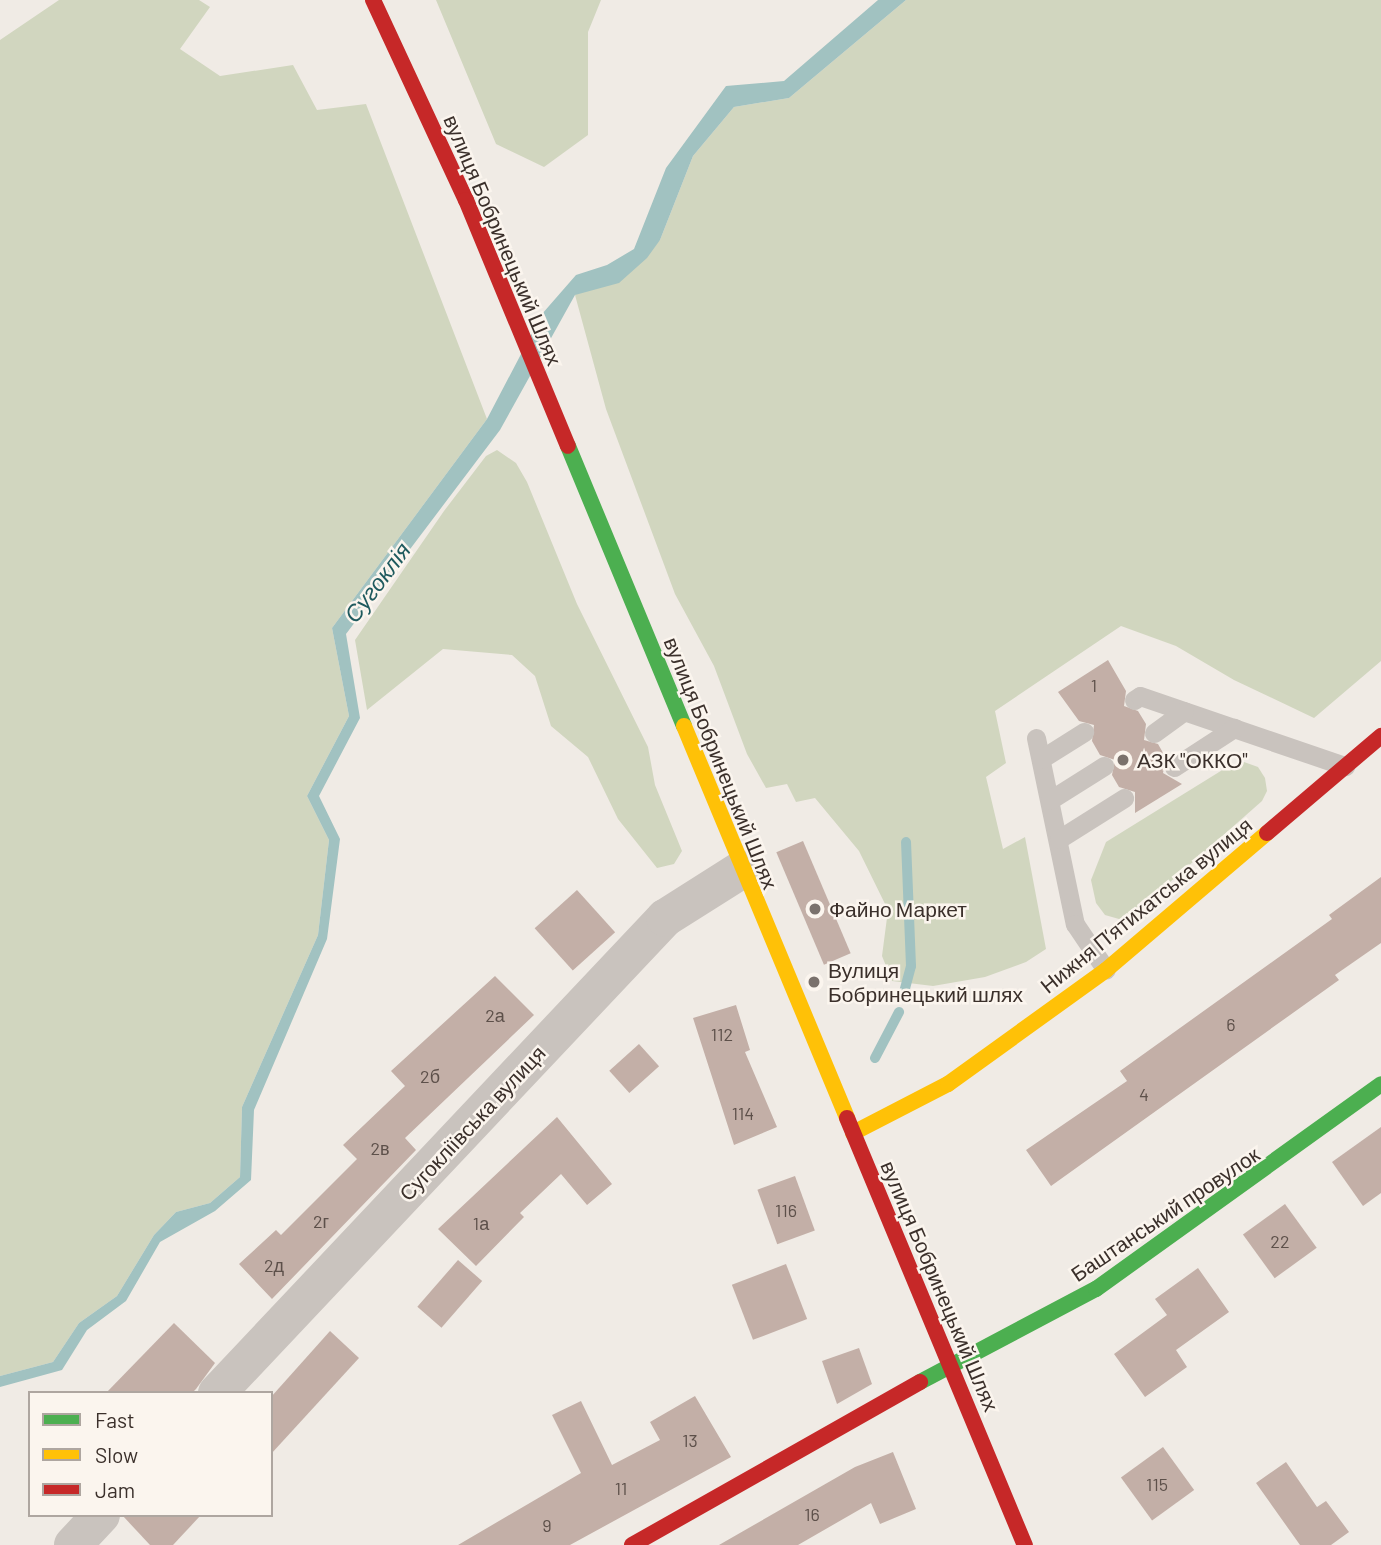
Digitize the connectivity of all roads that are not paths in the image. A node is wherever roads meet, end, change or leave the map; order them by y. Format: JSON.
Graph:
{"nodes":[{"id":1,"x":373,"y":0,"type":"edge"},
{"id":2,"x":1134,"y":700,"type":"dead end"},
{"id":3,"x":1184,"y":711,"type":"junction"},
{"id":4,"x":1234,"y":728,"type":"junction"},
{"id":5,"x":1084,"y":733,"type":"dead end"},
{"id":6,"x":1154,"y":733,"type":"dead end"},
{"id":7,"x":1381,"y":736,"type":"edge"},
{"id":8,"x":1036,"y":738,"type":"dead end"},
{"id":9,"x":1041,"y":759,"type":"junction"},
{"id":10,"x":1104,"y":766,"type":"dead end"},
{"id":11,"x":1345,"y":766,"type":"junction"},
{"id":12,"x":1174,"y":767,"type":"dead end"},
{"id":13,"x":1124,"y":798,"type":"dead end"},
{"id":14,"x":1050,"y":800,"type":"junction"},
{"id":15,"x":1059,"y":839,"type":"junction"},
{"id":16,"x":741,"y":870,"type":"junction"},
{"id":17,"x":1106,"y":970,"type":"junction"},
{"id":18,"x":1381,"y":1084,"type":"edge"},
{"id":19,"x":853,"y":1133,"type":"junction"},
{"id":20,"x":950,"y":1365,"type":"junction"},
{"id":21,"x":219,"y":1391,"type":"edge"},
{"id":22,"x":99,"y":1517,"type":"edge"},
{"id":23,"x":73,"y":1545,"type":"edge"},
{"id":24,"x":632,"y":1545,"type":"edge"},
{"id":25,"x":1025,"y":1545,"type":"edge"}],
"edges":[{"from":1,"to":16,"type":"main road","name":"вулиця Бобринецький Шлях"},
{"from":2,"to":3,"type":"lane"},
{"from":3,"to":4,"type":"lane"},
{"from":3,"to":6,"type":"lane"},
{"from":4,"to":11,"type":"lane"},
{"from":4,"to":12,"type":"lane"},
{"from":5,"to":9,"type":"lane"},
{"from":7,"to":11,"type":"main road","name":"Нижня Пʼятихатська вулиця"},
{"from":8,"to":9,"type":"lane"},
{"from":9,"to":14,"type":"lane"},
{"from":10,"to":14,"type":"lane"},
{"from":11,"to":17,"type":"main road","name":"Нижня Пʼятихатська вулиця"},
{"from":13,"to":15,"type":"lane"},
{"from":14,"to":15,"type":"lane"},
{"from":15,"to":17,"type":"lane"},
{"from":16,"to":19,"type":"main road","name":"вулиця Бобринецький Шлях"},
{"from":16,"to":21,"type":"street","name":"Сугокліївська вулиця"},
{"from":17,"to":19,"type":"main road","name":"Нижня Пʼятихатська вулиця"},
{"from":18,"to":20,"type":"main road","name":"Баштанський провулок"},
{"from":19,"to":20,"type":"main road","name":"вулиця Бобринецький Шлях"},
{"from":20,"to":24,"type":"main road","name":"Баштанський провулок"},
{"from":20,"to":25,"type":"main road","name":"вулиця Бобринецький Шлях"},
{"from":22,"to":23,"type":"street"}]}
